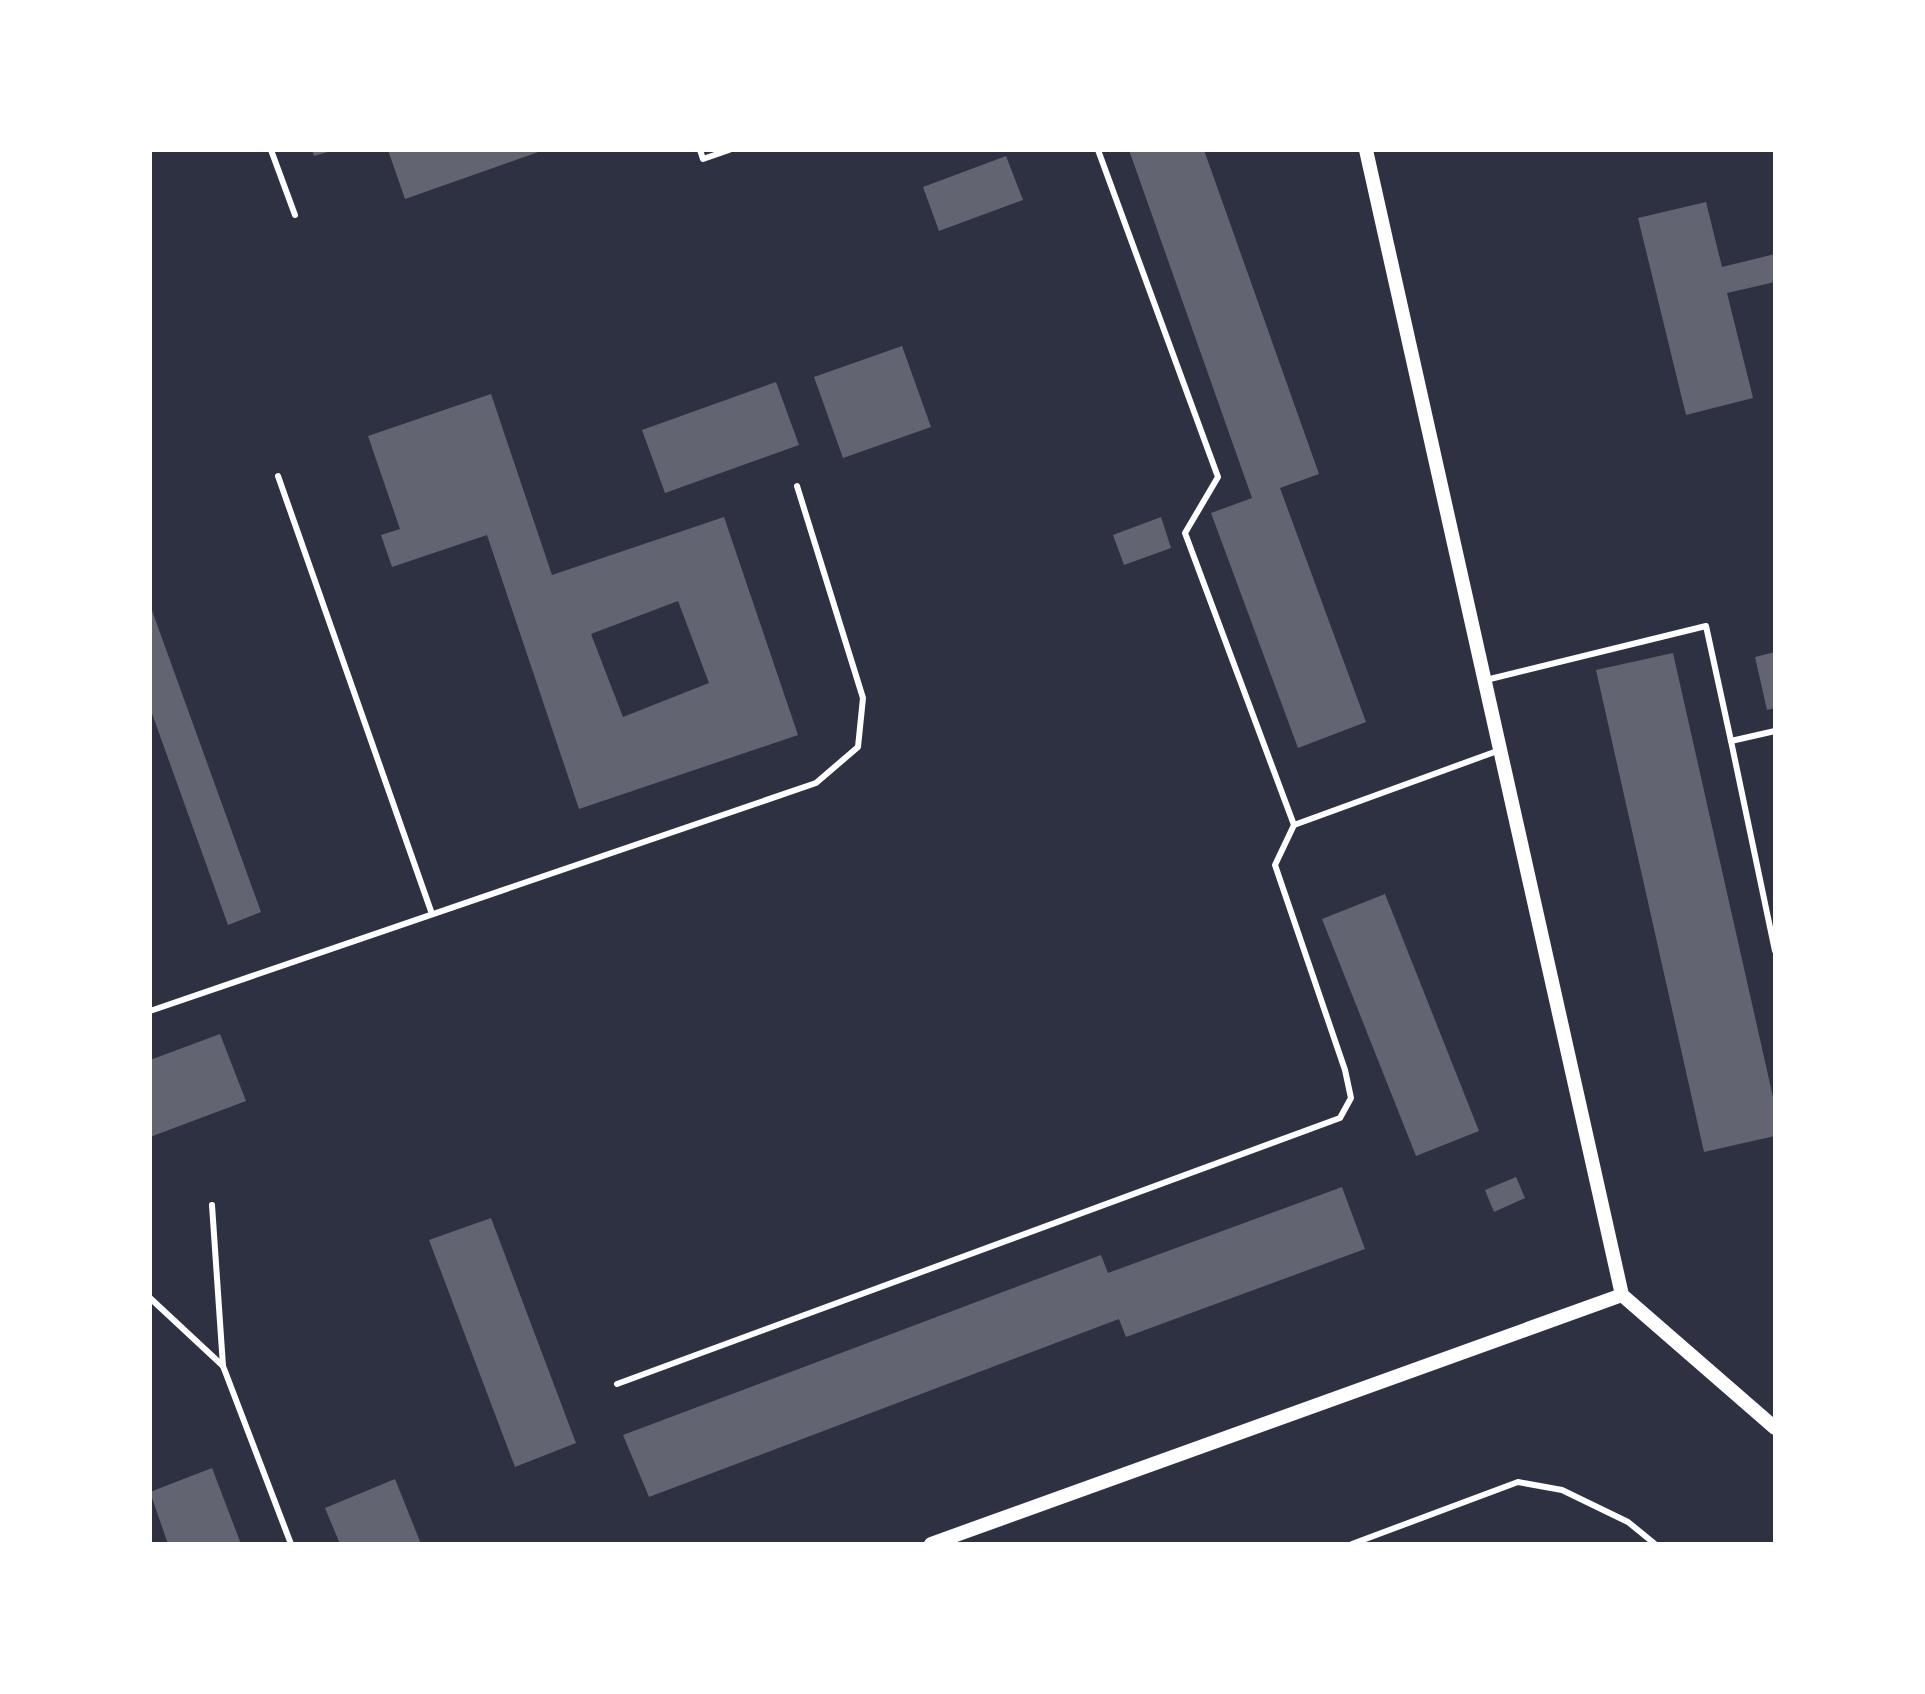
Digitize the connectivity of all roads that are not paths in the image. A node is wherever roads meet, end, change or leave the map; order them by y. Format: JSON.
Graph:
{"nodes":[{"id":1,"x":271,"y":150,"type":"edge"},
{"id":2,"x":700,"y":150,"type":"edge"},
{"id":3,"x":729,"y":150,"type":"edge"},
{"id":4,"x":1098,"y":150,"type":"edge"},
{"id":5,"x":1366,"y":150,"type":"edge"},
{"id":6,"x":295,"y":215,"type":"dead end"},
{"id":7,"x":278,"y":476,"type":"dead end"},
{"id":8,"x":797,"y":486,"type":"dead end"},
{"id":9,"x":1485,"y":681,"type":"junction"},
{"id":10,"x":1775,"y":731,"type":"edge"},
{"id":11,"x":1731,"y":741,"type":"junction"},
{"id":12,"x":1500,"y":750,"type":"junction"},
{"id":13,"x":1294,"y":825,"type":"junction"},
{"id":14,"x":432,"y":914,"type":"junction"},
{"id":15,"x":1775,"y":951,"type":"edge"},
{"id":16,"x":150,"y":1011,"type":"edge"},
{"id":17,"x":212,"y":1205,"type":"dead end"},
{"id":18,"x":1622,"y":1295,"type":"junction"},
{"id":19,"x":150,"y":1298,"type":"edge"},
{"id":20,"x":223,"y":1366,"type":"junction"},
{"id":21,"x":617,"y":1384,"type":"dead end"},
{"id":22,"x":1775,"y":1428,"type":"edge"},
{"id":23,"x":291,"y":1544,"type":"edge"},
{"id":24,"x":931,"y":1544,"type":"edge"},
{"id":25,"x":1352,"y":1544,"type":"edge"},
{"id":26,"x":1655,"y":1544,"type":"edge"}],
"edges":[{"from":1,"to":6,"type":"lane"},
{"from":2,"to":3,"type":"lane"},
{"from":4,"to":13,"type":"lane"},
{"from":5,"to":9,"type":"street"},
{"from":7,"to":14,"type":"lane"},
{"from":8,"to":14,"type":"lane"},
{"from":9,"to":11,"type":"lane"},
{"from":9,"to":12,"type":"street"},
{"from":10,"to":11,"type":"lane"},
{"from":11,"to":15,"type":"lane"},
{"from":12,"to":13,"type":"lane"},
{"from":12,"to":18,"type":"street"},
{"from":13,"to":21,"type":"lane"},
{"from":14,"to":16,"type":"lane"},
{"from":17,"to":20,"type":"lane"},
{"from":18,"to":22,"type":"street"},
{"from":18,"to":24,"type":"street"},
{"from":19,"to":20,"type":"lane"},
{"from":20,"to":23,"type":"lane"},
{"from":25,"to":26,"type":"lane"}]}
